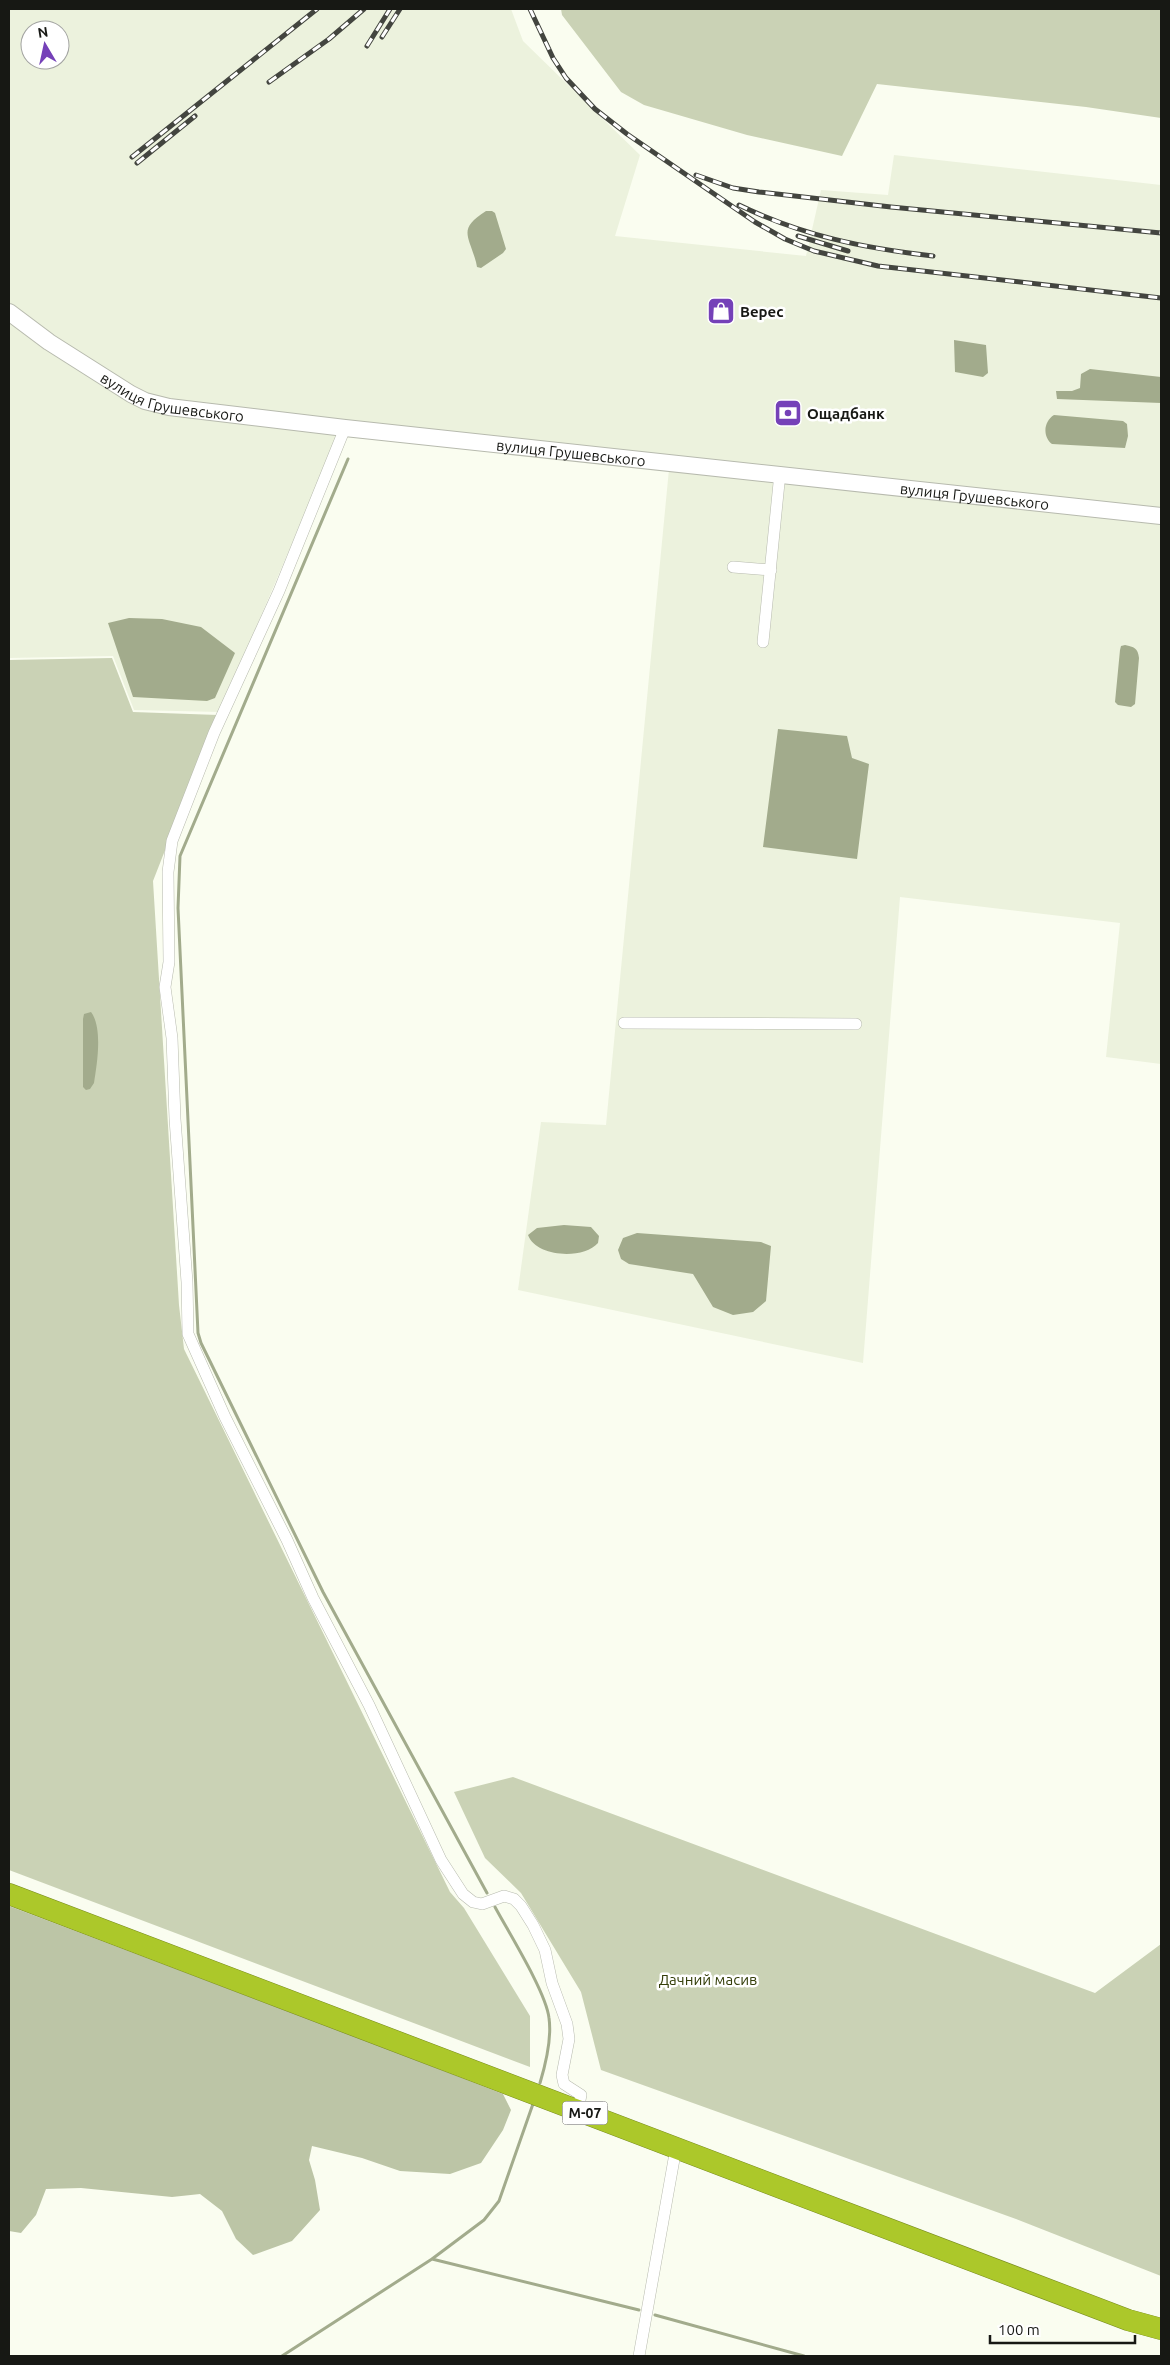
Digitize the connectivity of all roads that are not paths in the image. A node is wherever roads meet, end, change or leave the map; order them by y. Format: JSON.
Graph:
{"nodes":[{"id":1,"x":9,"y":312,"type":"edge"},
{"id":2,"x":345,"y":428,"type":"junction"},
{"id":3,"x":780,"y":473,"type":"junction"},
{"id":4,"x":1161,"y":516,"type":"edge"},
{"id":5,"x":733,"y":567,"type":"dead end"},
{"id":6,"x":771,"y":570,"type":"junction"},
{"id":7,"x":763,"y":642,"type":"dead end"},
{"id":8,"x":624,"y":1022,"type":"dead end"},
{"id":9,"x":856,"y":1024,"type":"dead end"},
{"id":10,"x":9,"y":1894,"type":"edge"},
{"id":11,"x":578,"y":2110,"type":"junction"},
{"id":12,"x":676,"y":2148,"type":"junction"},
{"id":13,"x":1161,"y":2329,"type":"edge"},
{"id":14,"x":639,"y":2356,"type":"edge"}],
"edges":[{"from":1,"to":2,"type":"street","name":"вулиця Грушевського"},
{"from":2,"to":3,"type":"street","name":"вулиця Грушевського"},
{"from":2,"to":11,"type":"street"},
{"from":3,"to":4,"type":"street","name":"вулиця Грушевського"},
{"from":3,"to":6,"type":"street"},
{"from":5,"to":6,"type":"street"},
{"from":6,"to":7,"type":"street"},
{"from":8,"to":9,"type":"street"},
{"from":10,"to":11,"type":"highway","number":"М-07"},
{"from":11,"to":12,"type":"highway","number":"М-07"},
{"from":12,"to":13,"type":"highway","number":"М-07"},
{"from":12,"to":14,"type":"street"}]}
